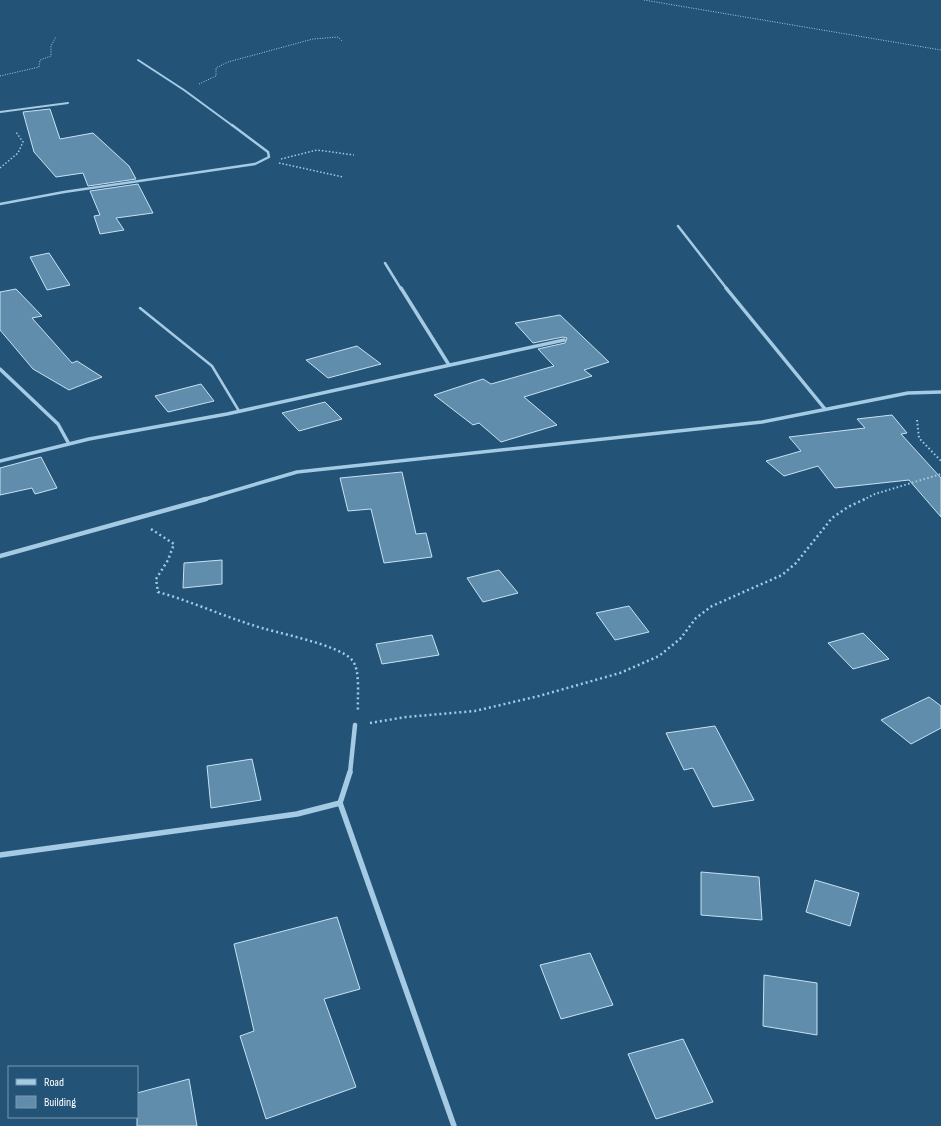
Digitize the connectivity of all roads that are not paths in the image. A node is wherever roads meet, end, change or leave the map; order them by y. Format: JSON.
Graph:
{"nodes":[{"id":1,"x":138,"y":60,"type":"dead end"},
{"id":2,"x":68,"y":103,"type":"dead end"},
{"id":3,"x":0,"y":112,"type":"edge"},
{"id":4,"x":0,"y":204,"type":"edge"},
{"id":5,"x":678,"y":226,"type":"dead end"},
{"id":6,"x":385,"y":263,"type":"dead end"},
{"id":7,"x":140,"y":308,"type":"dead end"},
{"id":8,"x":564,"y":340,"type":"dead end"},
{"id":9,"x":449,"y":365,"type":"junction"},
{"id":10,"x":0,"y":369,"type":"edge"},
{"id":11,"x":941,"y":392,"type":"edge"},
{"id":12,"x":825,"y":409,"type":"junction"},
{"id":13,"x":239,"y":411,"type":"junction"},
{"id":14,"x":69,"y":444,"type":"junction"},
{"id":15,"x":0,"y":461,"type":"edge"},
{"id":16,"x":0,"y":556,"type":"edge"},
{"id":17,"x":355,"y":725,"type":"road end"},
{"id":18,"x":340,"y":803,"type":"junction"},
{"id":19,"x":0,"y":855,"type":"edge"},
{"id":20,"x":454,"y":1126,"type":"edge"}],
"edges":[{"from":1,"to":4,"type":"street"},
{"from":2,"to":3,"type":"street"},
{"from":5,"to":12,"type":"street"},
{"from":6,"to":9,"type":"street"},
{"from":7,"to":13,"type":"lane"},
{"from":8,"to":9,"type":"street"},
{"from":9,"to":13,"type":"street"},
{"from":10,"to":14,"type":"street"},
{"from":11,"to":12,"type":"street"},
{"from":12,"to":16,"type":"street"},
{"from":13,"to":14,"type":"street"},
{"from":14,"to":15,"type":"street"},
{"from":17,"to":18,"type":"street"},
{"from":18,"to":19,"type":"street"},
{"from":18,"to":20,"type":"street"}]}
